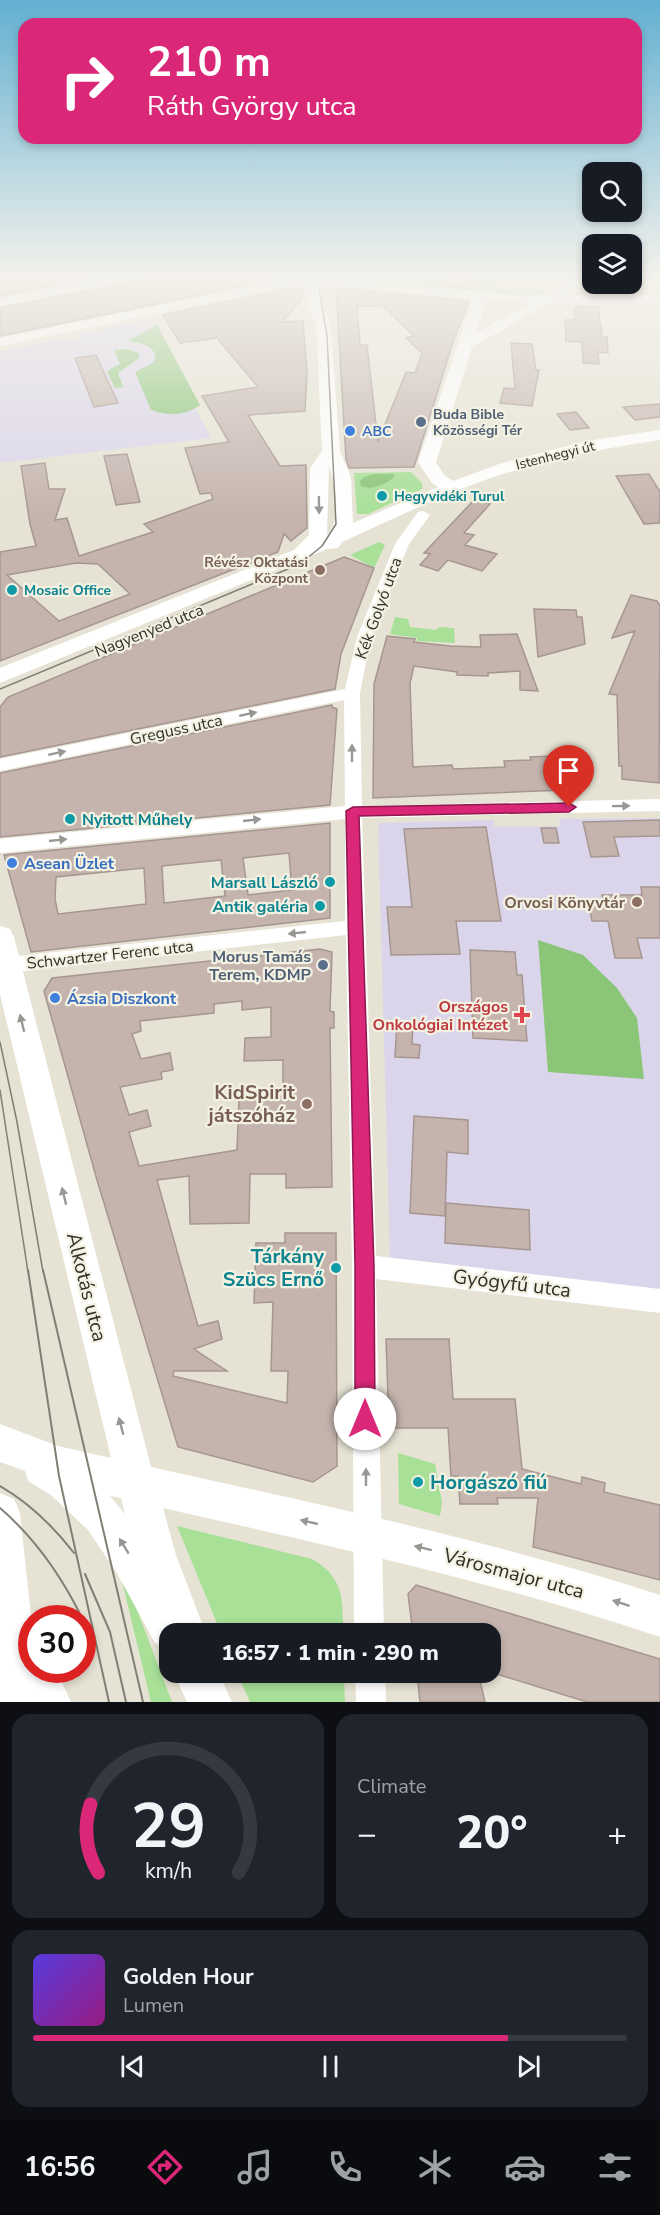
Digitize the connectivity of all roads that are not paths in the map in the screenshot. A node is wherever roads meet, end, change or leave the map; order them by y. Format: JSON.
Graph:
{"nodes":[{"id":1,"x":325,"y":355,"type":"edge"},
{"id":2,"x":462,"y":355,"type":"edge"},
{"id":3,"x":660,"y":435,"type":"edge"},
{"id":4,"x":331,"y":451,"type":"junction"},
{"id":5,"x":452,"y":488,"type":"junction"},
{"id":6,"x":423,"y":515,"type":"junction"},
{"id":7,"x":345,"y":517,"type":"junction"},
{"id":8,"x":368,"y":523,"type":"junction"},
{"id":9,"x":338,"y":536,"type":"junction"},
{"id":10,"x":298,"y":562,"type":"junction"},
{"id":11,"x":0,"y":676,"type":"edge"},
{"id":12,"x":0,"y":692,"type":"edge"},
{"id":13,"x":352,"y":693,"type":"junction"},
{"id":14,"x":0,"y":765,"type":"edge"},
{"id":15,"x":660,"y":805,"type":"edge"},
{"id":16,"x":353,"y":811,"type":"junction"},
{"id":17,"x":0,"y":846,"type":"edge"},
{"id":18,"x":355,"y":927,"type":"junction"},
{"id":19,"x":4,"y":951,"type":"edge"},
{"id":20,"x":364,"y":1266,"type":"junction"},
{"id":21,"x":660,"y":1301,"type":"edge"},
{"id":22,"x":0,"y":1444,"type":"edge"},
{"id":23,"x":136,"y":1483,"type":"junction"},
{"id":24,"x":0,"y":1514,"type":"edge"},
{"id":25,"x":366,"y":1535,"type":"junction"},
{"id":26,"x":660,"y":1616,"type":"edge"},
{"id":27,"x":167,"y":1623,"type":"edge"},
{"id":28,"x":181,"y":1623,"type":"edge"},
{"id":29,"x":369,"y":1623,"type":"edge"},
{"id":30,"x":7,"y":1641,"type":"edge"},
{"id":31,"x":200,"y":1683,"type":"edge"},
{"id":32,"x":204,"y":1683,"type":"edge"},
{"id":33,"x":370,"y":1683,"type":"edge"},
{"id":34,"x":18,"y":1702,"type":"edge"},
{"id":35,"x":49,"y":1702,"type":"edge"},
{"id":36,"x":210,"y":1702,"type":"edge"},
{"id":37,"x":371,"y":1702,"type":"edge"}],
"edges":[{"from":1,"to":4,"type":"street"},
{"from":2,"to":5,"type":"street"},
{"from":3,"to":5,"type":"street","name":"Istenhegyi út"},
{"from":4,"to":7,"type":"street"},
{"from":4,"to":10,"type":"street","one_way":true},
{"from":5,"to":6,"type":"street","name":"Istenhegyi út"},
{"from":5,"to":8,"type":"street","name":"Istenhegyi út"},
{"from":6,"to":10,"type":"street","name":"Istenhegyi út"},
{"from":6,"to":13,"type":"street","name":"Kék Golyó utca"},
{"from":7,"to":8,"type":"street"},
{"from":7,"to":9,"type":"street"},
{"from":8,"to":9,"type":"street","name":"Istenhegyi út"},
{"from":9,"to":10,"type":"street"},
{"from":10,"to":11,"type":"street","name":"Nagyenyed utca"},
{"from":10,"to":12,"type":"street","name":"Nagyenyed utca"},
{"from":14,"to":13,"type":"street","name":"Greguss utca","one_way":true},
{"from":16,"to":13,"type":"street","name":"Kék Golyó utca","one_way":true},
{"from":16,"to":15,"type":"street","one_way":true},
{"from":17,"to":16,"type":"street","one_way":true},
{"from":16,"to":18,"type":"street","name":"Kék Golyó utca"},
{"from":18,"to":19,"type":"street","name":"Schwartzer Ferenc utca","one_way":true},
{"from":18,"to":20,"type":"street","name":"Kék Golyó utca"},
{"from":23,"to":19,"type":"street","name":"Alkotás utca","one_way":true},
{"from":20,"to":21,"type":"street","name":"Gyógyfű utca"},
{"from":25,"to":20,"type":"street","name":"Kék Golyó utca","one_way":true},
{"from":22,"to":23,"type":"street","name":"Városmajor utca"},
{"from":27,"to":22,"type":"street","one_way":true},
{"from":25,"to":23,"type":"street","name":"Városmajor utca","one_way":true},
{"from":23,"to":28,"type":"street","name":"Alkotás utca"},
{"from":24,"to":30,"type":"street"},
{"from":26,"to":25,"type":"street","name":"Városmajor utca","one_way":true},
{"from":25,"to":29,"type":"street","name":"Kék Golyó utca"},
{"from":30,"to":34,"type":"street"},
{"from":30,"to":35,"type":"street"},
{"from":31,"to":36,"type":"street"},
{"from":32,"to":36,"type":"street"},
{"from":33,"to":37,"type":"street"}]}
